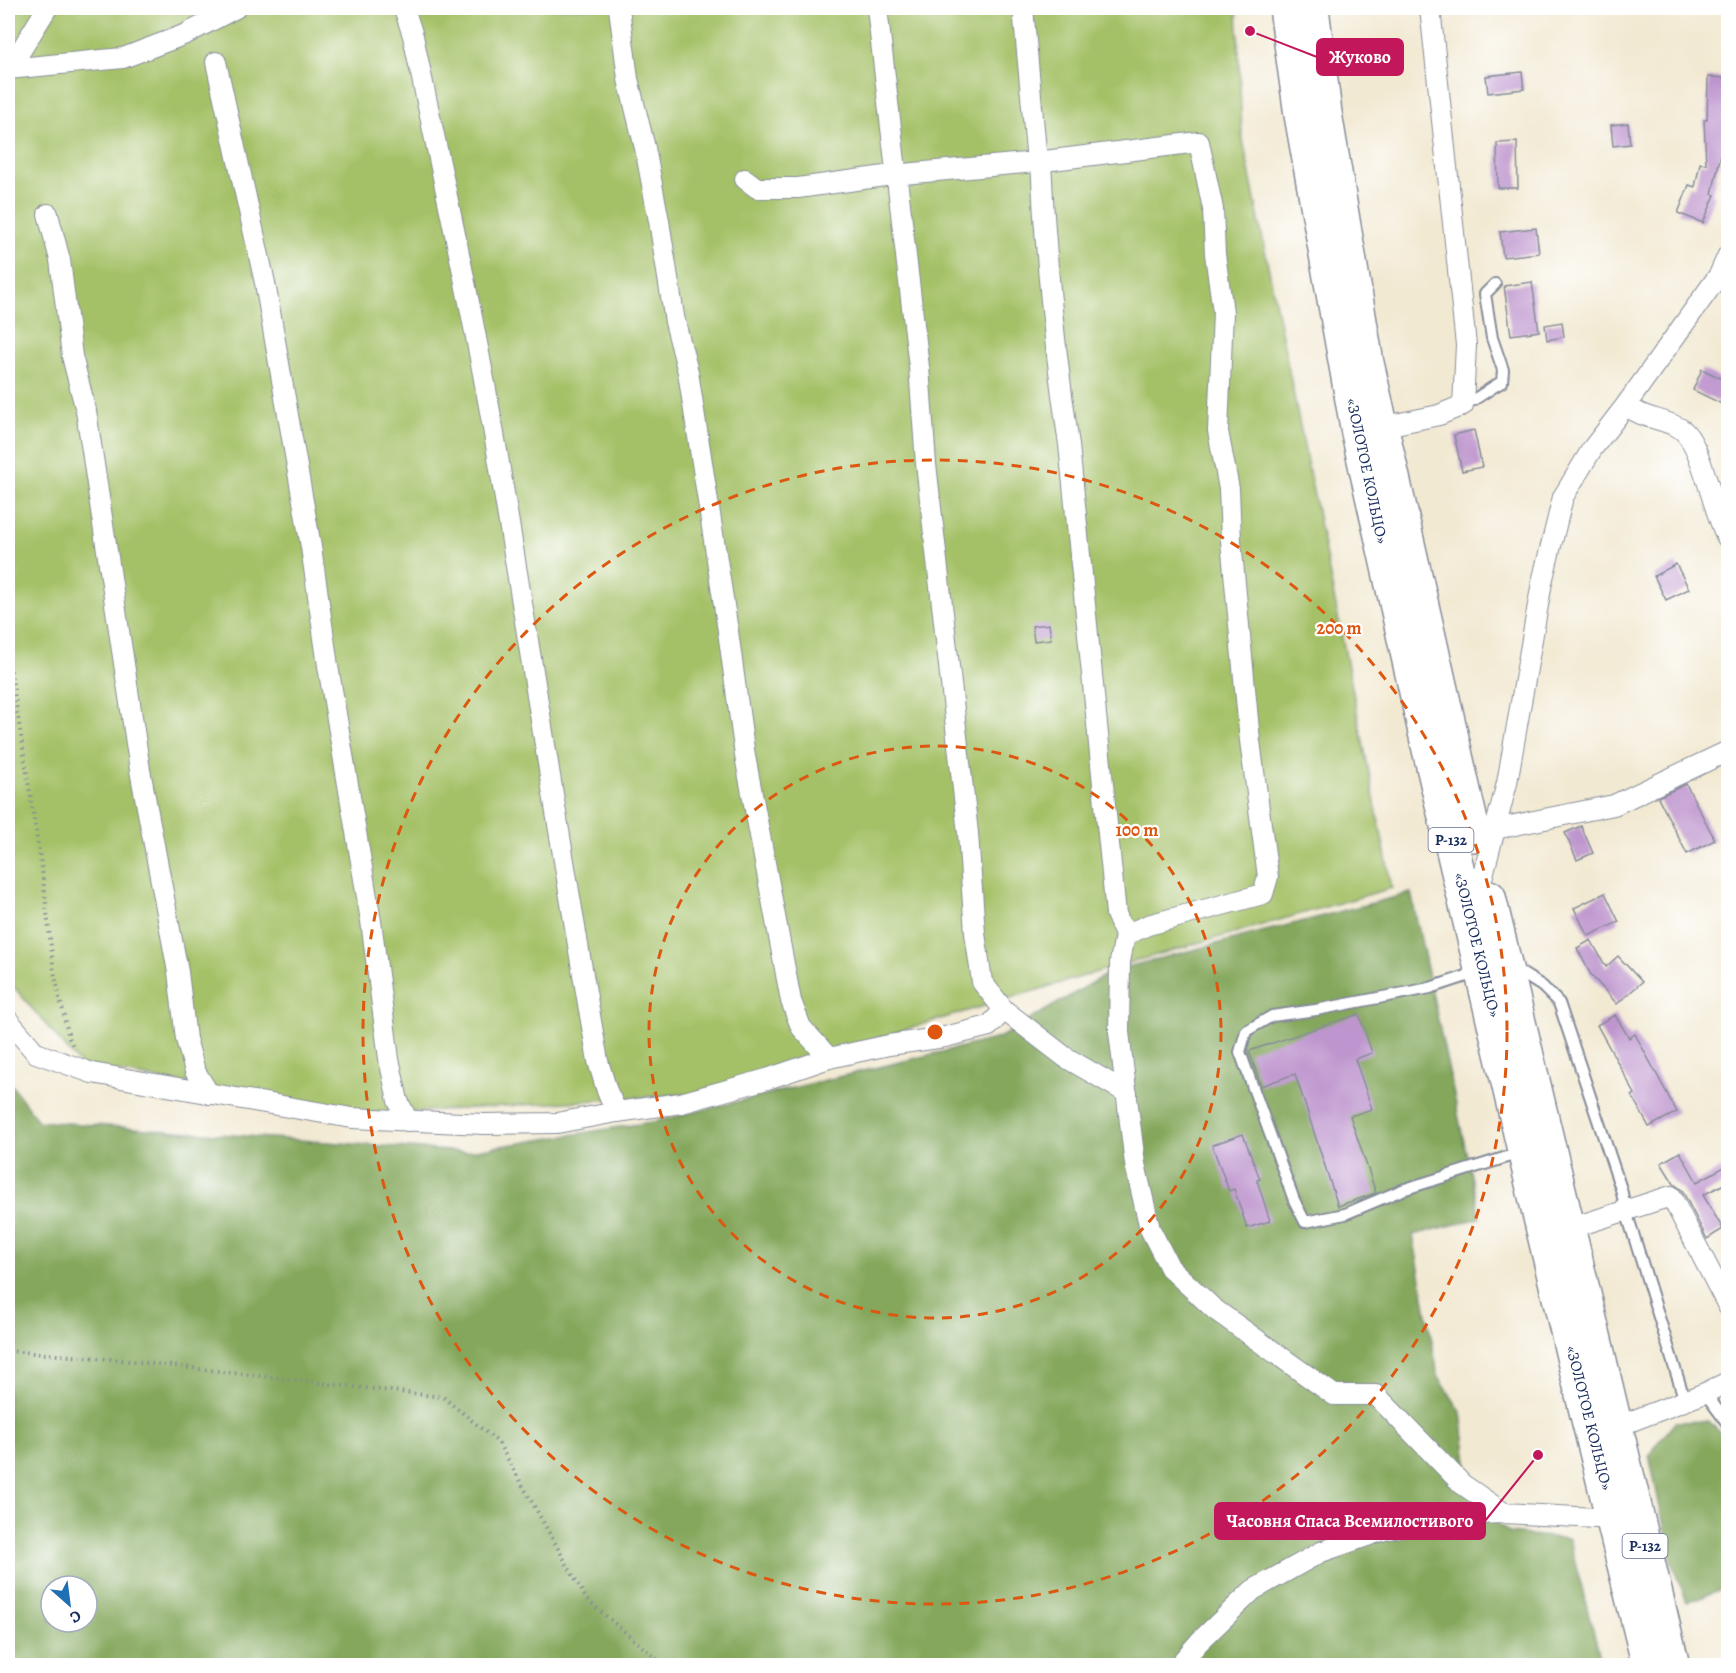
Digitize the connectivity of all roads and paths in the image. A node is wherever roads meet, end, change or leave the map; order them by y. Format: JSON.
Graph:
{"nodes":[{"id":1,"x":47,"y":8,"type":"edge"},
{"id":2,"x":236,"y":8,"type":"edge"},
{"id":3,"x":404,"y":8,"type":"edge"},
{"id":4,"x":619,"y":8,"type":"edge"},
{"id":5,"x":878,"y":8,"type":"edge"},
{"id":6,"x":1023,"y":8,"type":"edge"},
{"id":7,"x":1286,"y":8,"type":"edge"},
{"id":8,"x":1312,"y":8,"type":"edge"},
{"id":9,"x":1430,"y":8,"type":"edge"},
{"id":10,"x":216,"y":62,"type":"dead end"},
{"id":11,"x":9,"y":68,"type":"edge"},
{"id":12,"x":1041,"y":161,"type":"junction"},
{"id":13,"x":897,"y":175,"type":"junction"},
{"id":14,"x":745,"y":179,"type":"dead end"},
{"id":15,"x":48,"y":214,"type":"dead end"},
{"id":16,"x":1728,"y":255,"type":"edge"},
{"id":17,"x":1495,"y":284,"type":"dead end"},
{"id":18,"x":1463,"y":405,"type":"junction"},
{"id":19,"x":1626,"y":405,"type":"junction"},
{"id":20,"x":1381,"y":427,"type":"junction"},
{"id":21,"x":1728,"y":539,"type":"edge"},
{"id":22,"x":8,"y":653,"type":"edge"},
{"id":23,"x":1728,"y":751,"type":"edge"},
{"id":24,"x":1495,"y":829,"type":"junction"},
{"id":25,"x":1483,"y":875,"type":"junction"},
{"id":26,"x":1467,"y":904,"type":"junction"},
{"id":27,"x":1125,"y":935,"type":"junction"},
{"id":28,"x":1494,"y":967,"type":"junction"},
{"id":29,"x":1004,"y":1010,"type":"junction"},
{"id":30,"x":8,"y":1020,"type":"edge"},
{"id":31,"x":829,"y":1058,"type":"junction"},
{"id":32,"x":86,"y":1071,"type":"junction"},
{"id":33,"x":1126,"y":1093,"type":"junction"},
{"id":34,"x":209,"y":1094,"type":"junction"},
{"id":35,"x":617,"y":1112,"type":"junction"},
{"id":36,"x":408,"y":1120,"type":"junction"},
{"id":37,"x":1526,"y":1151,"type":"junction"},
{"id":38,"x":1626,"y":1211,"type":"junction"},
{"id":39,"x":1568,"y":1228,"type":"junction"},
{"id":40,"x":1728,"y":1306,"type":"edge"},
{"id":41,"x":8,"y":1351,"type":"edge"},
{"id":42,"x":1728,"y":1382,"type":"edge"},
{"id":43,"x":1705,"y":1393,"type":"junction"},
{"id":44,"x":1685,"y":1401,"type":"junction"},
{"id":45,"x":1728,"y":1424,"type":"edge"},
{"id":46,"x":1616,"y":1427,"type":"junction"},
{"id":47,"x":1504,"y":1513,"type":"junction"},
{"id":48,"x":1614,"y":1519,"type":"junction"},
{"id":49,"x":665,"y":1665,"type":"edge"},
{"id":50,"x":1178,"y":1665,"type":"edge"},
{"id":51,"x":1649,"y":1665,"type":"edge"},
{"id":52,"x":1673,"y":1665,"type":"edge"}],
"edges":[{"from":1,"to":11,"type":"street"},
{"from":2,"to":11,"type":"street"},
{"from":3,"to":35,"type":"street"},
{"from":4,"to":31,"type":"street"},
{"from":5,"to":13,"type":"street"},
{"from":6,"to":12,"type":"street"},
{"from":7,"to":26,"type":"highway","name":"«ЗОЛОТОЕ КОЛЬЦО»","number":"Р-132"},
{"from":8,"to":20,"type":"highway","name":"«ЗОЛОТОЕ КОЛЬЦО»","number":"Р-132"},
{"from":9,"to":18,"type":"street"},
{"from":10,"to":36,"type":"street"},
{"from":12,"to":13,"type":"street"},
{"from":12,"to":27,"type":"street"},
{"from":12,"to":27,"type":"street"},
{"from":13,"to":14,"type":"street"},
{"from":13,"to":29,"type":"street"},
{"from":15,"to":34,"type":"street"},
{"from":16,"to":19,"type":"street"},
{"from":17,"to":18,"type":"lane"},
{"from":18,"to":20,"type":"street"},
{"from":19,"to":21,"type":"street"},
{"from":19,"to":24,"type":"street"},
{"from":20,"to":25,"type":"highway","name":"«ЗОЛОТОЕ КОЛЬЦО»","number":"Р-132"},
{"from":22,"to":32,"type":"path"},
{"from":23,"to":24,"type":"street"},
{"from":24,"to":25,"type":"street"},
{"from":25,"to":26,"type":"street"},
{"from":25,"to":28,"type":"highway","name":"«ЗОЛОТОЕ КОЛЬЦО»","number":"Р-132"},
{"from":26,"to":28,"type":"highway","name":"«ЗОЛОТОЕ КОЛЬЦО»","number":"Р-132"},
{"from":27,"to":33,"type":"street"},
{"from":28,"to":37,"type":"highway","name":"«ЗОЛОТОЕ КОЛЬЦО»","number":"Р-132"},
{"from":28,"to":37,"type":"lane"},
{"from":28,"to":38,"type":"lane"},
{"from":28,"to":39,"type":"highway","name":"«ЗОЛОТОЕ КОЛЬЦО»","number":"Р-132"},
{"from":29,"to":31,"type":"street"},
{"from":29,"to":33,"type":"street"},
{"from":30,"to":32,"type":"street"},
{"from":31,"to":35,"type":"street"},
{"from":32,"to":34,"type":"street"},
{"from":33,"to":47,"type":"street"},
{"from":34,"to":36,"type":"street"},
{"from":35,"to":36,"type":"street"},
{"from":37,"to":48,"type":"highway","name":"«ЗОЛОТОЕ КОЛЬЦО»","number":"Р-132"},
{"from":38,"to":39,"type":"street"},
{"from":38,"to":40,"type":"street"},
{"from":38,"to":44,"type":"lane"},
{"from":39,"to":46,"type":"highway","name":"«ЗОЛОТОЕ КОЛЬЦО»","number":"Р-132"},
{"from":41,"to":49,"type":"path"},
{"from":42,"to":43,"type":"street"},
{"from":43,"to":44,"type":"street"},
{"from":43,"to":45,"type":"lane"},
{"from":44,"to":46,"type":"street"},
{"from":46,"to":52,"type":"highway","name":"«ЗОЛОТОЕ КОЛЬЦО»","number":"Р-132"},
{"from":47,"to":48,"type":"street"},
{"from":47,"to":50,"type":"street"},
{"from":48,"to":51,"type":"highway","name":"«ЗОЛОТОЕ КОЛЬЦО»","number":"Р-132"}]}
